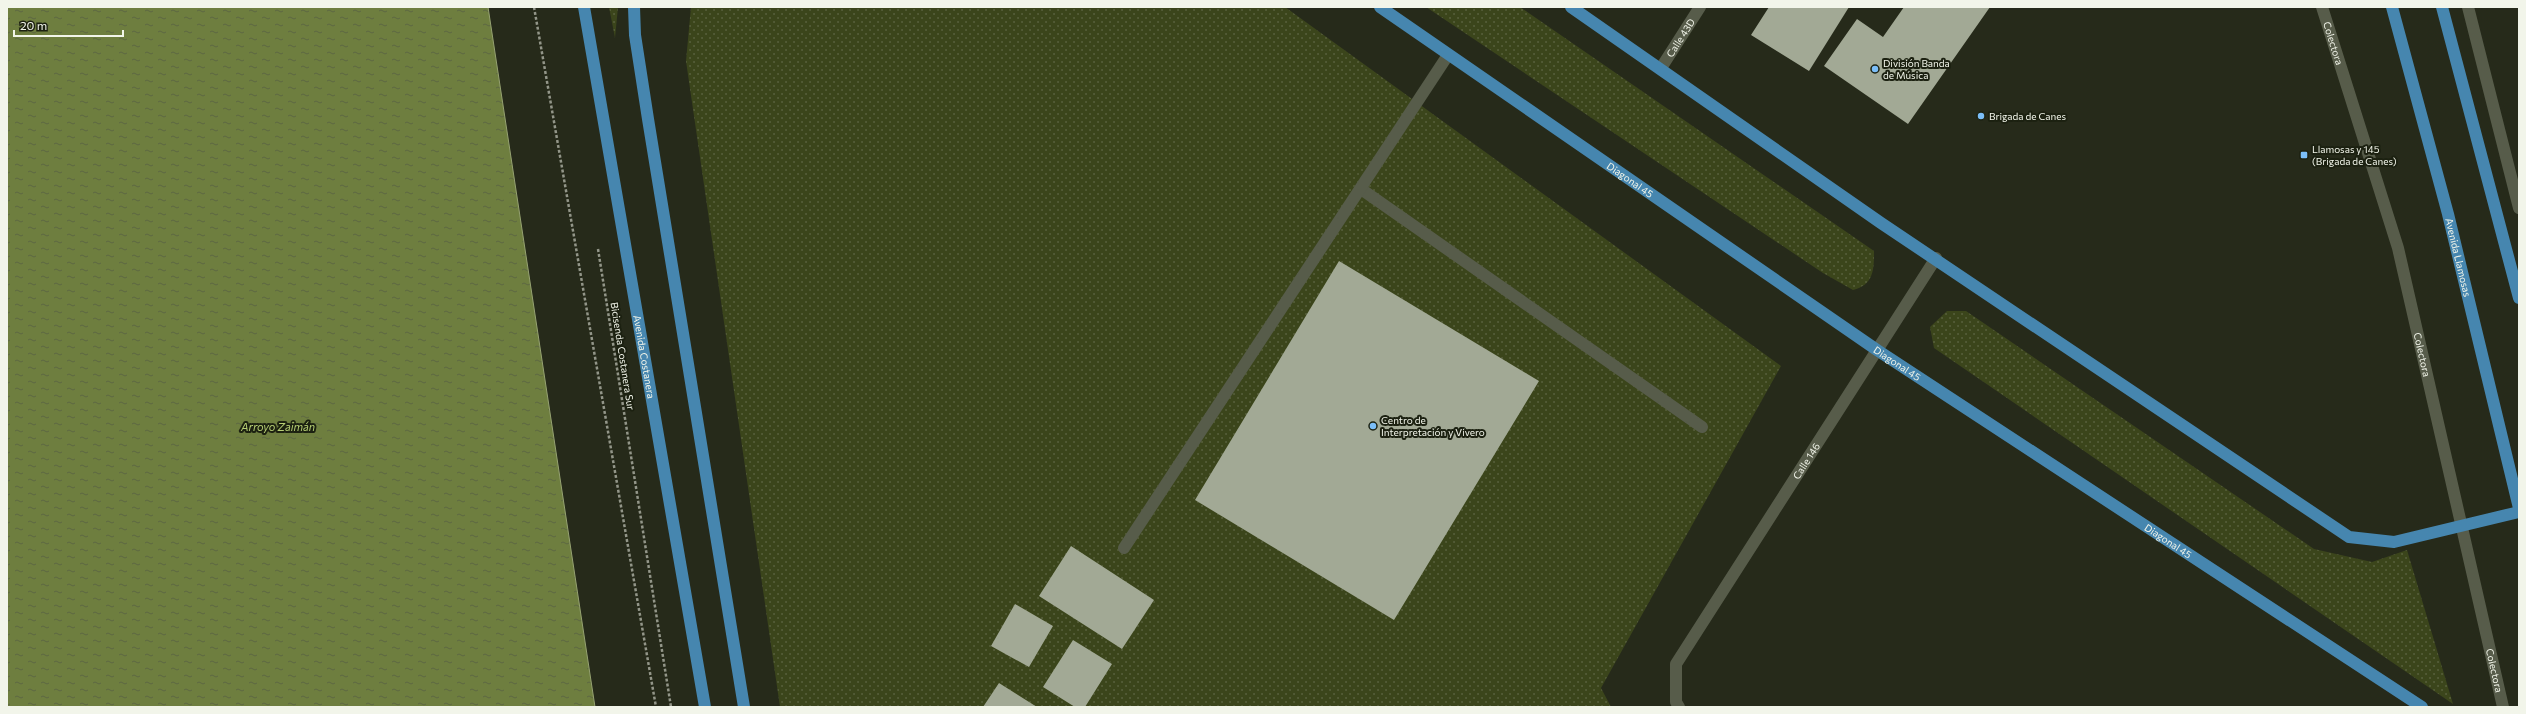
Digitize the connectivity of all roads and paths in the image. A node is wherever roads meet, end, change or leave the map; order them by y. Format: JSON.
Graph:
{"nodes":[{"id":1,"x":534,"y":7,"type":"edge"},
{"id":2,"x":584,"y":7,"type":"edge"},
{"id":3,"x":634,"y":7,"type":"edge"},
{"id":4,"x":1380,"y":7,"type":"edge"},
{"id":5,"x":1571,"y":7,"type":"edge"},
{"id":6,"x":1700,"y":7,"type":"edge"},
{"id":7,"x":2322,"y":7,"type":"edge"},
{"id":8,"x":2392,"y":7,"type":"edge"},
{"id":9,"x":2442,"y":7,"type":"edge"},
{"id":10,"x":2468,"y":7,"type":"edge"},
{"id":11,"x":1448,"y":55,"type":"junction"},
{"id":12,"x":1661,"y":68,"type":"junction"},
{"id":13,"x":1361,"y":189,"type":"junction"},
{"id":14,"x":2519,"y":208,"type":"edge"},
{"id":15,"x":597,"y":247,"type":"dead end"},
{"id":16,"x":1936,"y":258,"type":"junction"},
{"id":17,"x":2519,"y":298,"type":"edge"},
{"id":18,"x":1877,"y":350,"type":"junction"},
{"id":19,"x":1702,"y":427,"type":"dead end"},
{"id":20,"x":2519,"y":508,"type":"edge"},
{"id":21,"x":2519,"y":512,"type":"edge"},
{"id":22,"x":2461,"y":524,"type":"junction"},
{"id":23,"x":1124,"y":548,"type":"dead end"},
{"id":24,"x":656,"y":707,"type":"edge"},
{"id":25,"x":671,"y":707,"type":"edge"},
{"id":26,"x":705,"y":707,"type":"edge"},
{"id":27,"x":744,"y":707,"type":"edge"},
{"id":28,"x":1679,"y":707,"type":"edge"},
{"id":29,"x":2422,"y":707,"type":"edge"},
{"id":30,"x":2503,"y":707,"type":"edge"}],
"edges":[{"from":1,"to":24,"type":"path"},
{"from":2,"to":26,"type":"main road","name":"Avenida Costanera"},
{"from":3,"to":27,"type":"main road"},
{"from":4,"to":11,"type":"main road","name":"Diagonal 45"},
{"from":5,"to":12,"type":"main road"},
{"from":6,"to":12,"type":"street","name":"Calle 43D"},
{"from":7,"to":22,"type":"street","name":"Colectora"},
{"from":8,"to":20,"type":"main road","name":"Avenida Llamosas"},
{"from":9,"to":17,"type":"main road"},
{"from":10,"to":14,"type":"street"},
{"from":11,"to":13,"type":"street"},
{"from":11,"to":18,"type":"main road","name":"Diagonal 45"},
{"from":12,"to":16,"type":"main road"},
{"from":13,"to":19,"type":"street"},
{"from":13,"to":23,"type":"street"},
{"from":15,"to":25,"type":"path","name":"Bicisenda Costanera Sur"},
{"from":16,"to":18,"type":"street","name":"Calle 146"},
{"from":16,"to":22,"type":"main road"},
{"from":18,"to":28,"type":"street","name":"Calle 146"},
{"from":18,"to":29,"type":"main road","name":"Diagonal 45"},
{"from":21,"to":22,"type":"main road"},
{"from":22,"to":30,"type":"street","name":"Colectora"}]}
